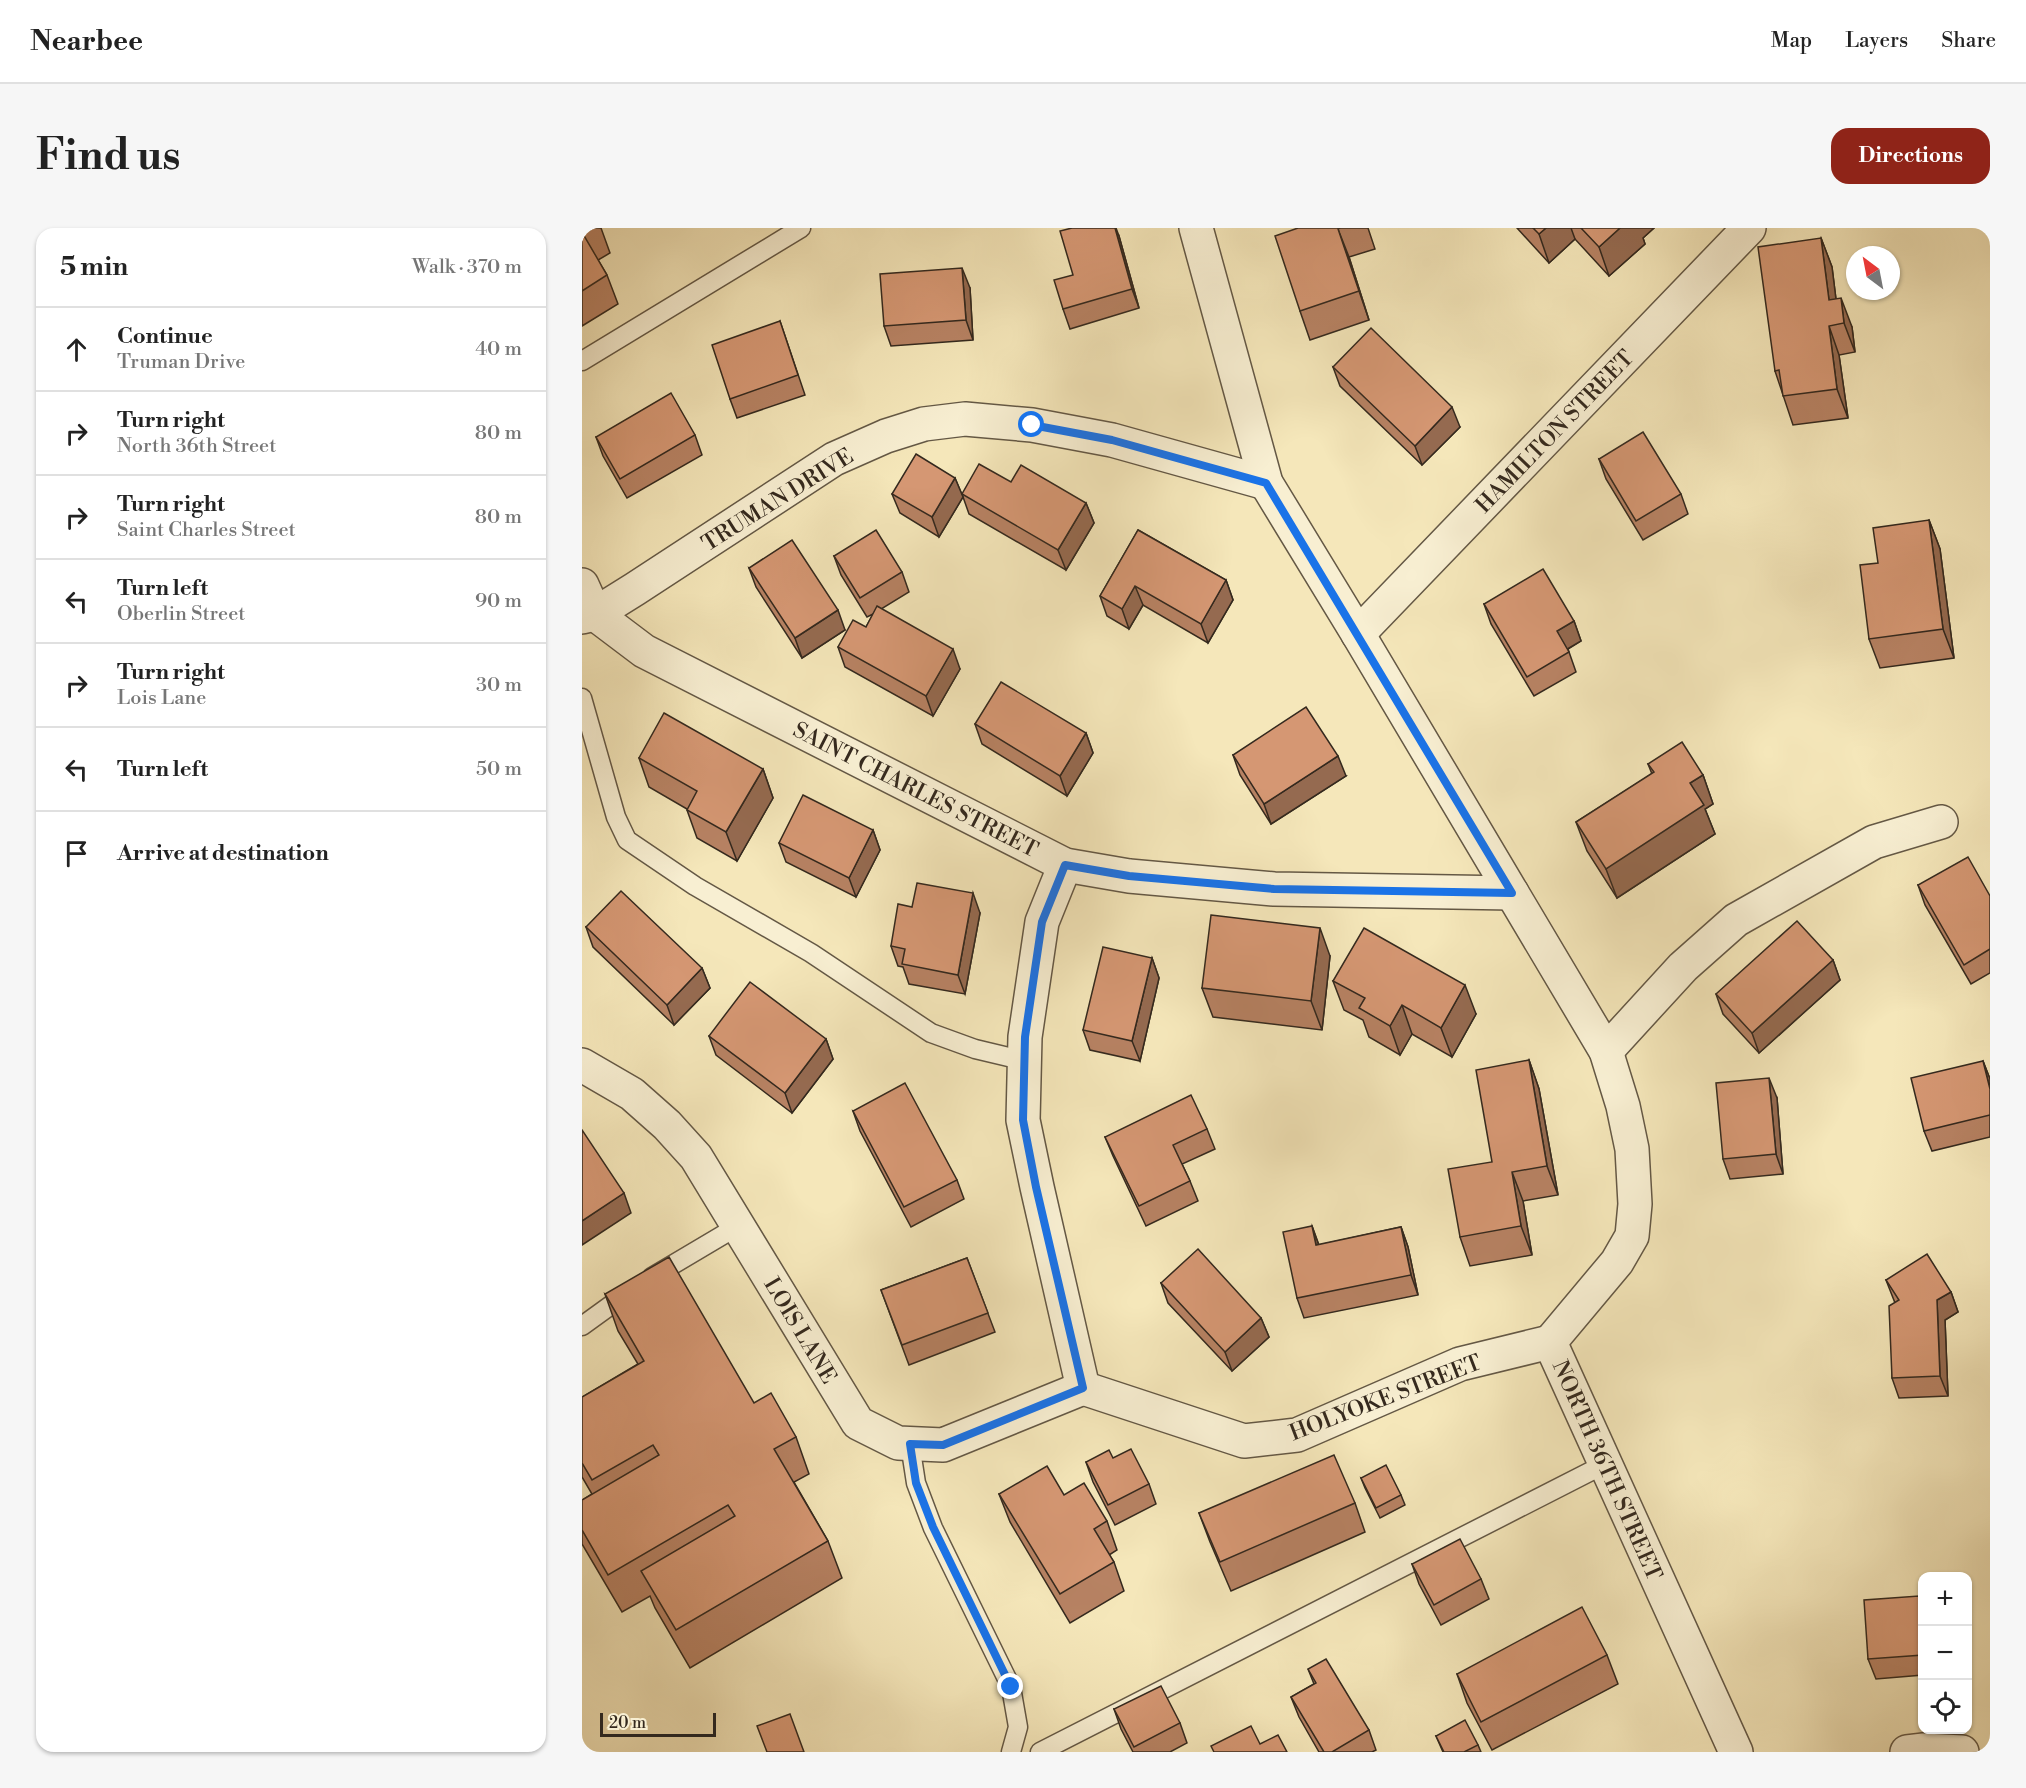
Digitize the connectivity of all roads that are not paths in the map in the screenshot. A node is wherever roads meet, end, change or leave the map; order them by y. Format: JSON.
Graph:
{"nodes":[{"id":1,"x":801,"y":228,"type":"edge"},
{"id":2,"x":1196,"y":228,"type":"edge"},
{"id":3,"x":1749,"y":228,"type":"edge"},
{"id":4,"x":582,"y":361,"type":"edge"},
{"id":5,"x":1266,"y":483,"type":"junction"},
{"id":6,"x":582,"y":585,"type":"edge"},
{"id":7,"x":588,"y":616,"type":"edge"},
{"id":8,"x":1358,"y":634,"type":"junction"},
{"id":9,"x":582,"y":698,"type":"edge"},
{"id":10,"x":1941,"y":822,"type":"dead end"},
{"id":11,"x":1065,"y":865,"type":"junction"},
{"id":12,"x":1512,"y":893,"type":"junction"},
{"id":13,"x":1606,"y":1051,"type":"junction"},
{"id":14,"x":1025,"y":1061,"type":"junction"},
{"id":15,"x":582,"y":1065,"type":"edge"},
{"id":16,"x":738,"y":1226,"type":"junction"},
{"id":17,"x":582,"y":1326,"type":"edge"},
{"id":18,"x":1550,"y":1342,"type":"junction"},
{"id":19,"x":1083,"y":1388,"type":"junction"},
{"id":20,"x":910,"y":1444,"type":"junction"},
{"id":21,"x":1605,"y":1464,"type":"junction"},
{"id":22,"x":1011,"y":1752,"type":"edge"},
{"id":23,"x":1040,"y":1752,"type":"edge"},
{"id":24,"x":1736,"y":1752,"type":"edge"},
{"id":25,"x":1907,"y":1752,"type":"edge"},
{"id":26,"x":1962,"y":1752,"type":"edge"}],
"edges":[{"from":1,"to":4,"type":"lane"},
{"from":2,"to":5,"type":"street","name":"NORTH 36TH STREET"},
{"from":3,"to":8,"type":"street","name":"HAMILTON STREET"},
{"from":5,"to":7,"type":"street","name":"TRUMAN DRIVE"},
{"from":5,"to":8,"type":"street","name":"NORTH 36TH STREET"},
{"from":6,"to":7,"type":"street","name":"SAINT CHARLES STREET"},
{"from":7,"to":11,"type":"street","name":"SAINT CHARLES STREET"},
{"from":8,"to":12,"type":"street","name":"NORTH 36TH STREET"},
{"from":9,"to":14,"type":"lane"},
{"from":10,"to":13,"type":"street"},
{"from":11,"to":12,"type":"street","name":"SAINT CHARLES STREET"},
{"from":11,"to":14,"type":"street"},
{"from":12,"to":13,"type":"street","name":"NORTH 36TH STREET"},
{"from":13,"to":18,"type":"street","name":"NORTH 36TH STREET"},
{"from":14,"to":19,"type":"street"},
{"from":15,"to":16,"type":"street","name":"LOIS LANE"},
{"from":16,"to":17,"type":"lane"},
{"from":16,"to":20,"type":"street","name":"LOIS LANE"},
{"from":18,"to":19,"type":"street","name":"HOLYOKE STREET"},
{"from":18,"to":21,"type":"street","name":"NORTH 36TH STREET"},
{"from":19,"to":20,"type":"street","name":"LOIS LANE"},
{"from":20,"to":22,"type":"lane"},
{"from":21,"to":23,"type":"lane"},
{"from":21,"to":24,"type":"street","name":"NORTH 36TH STREET"},
{"from":25,"to":26,"type":"street"}]}
